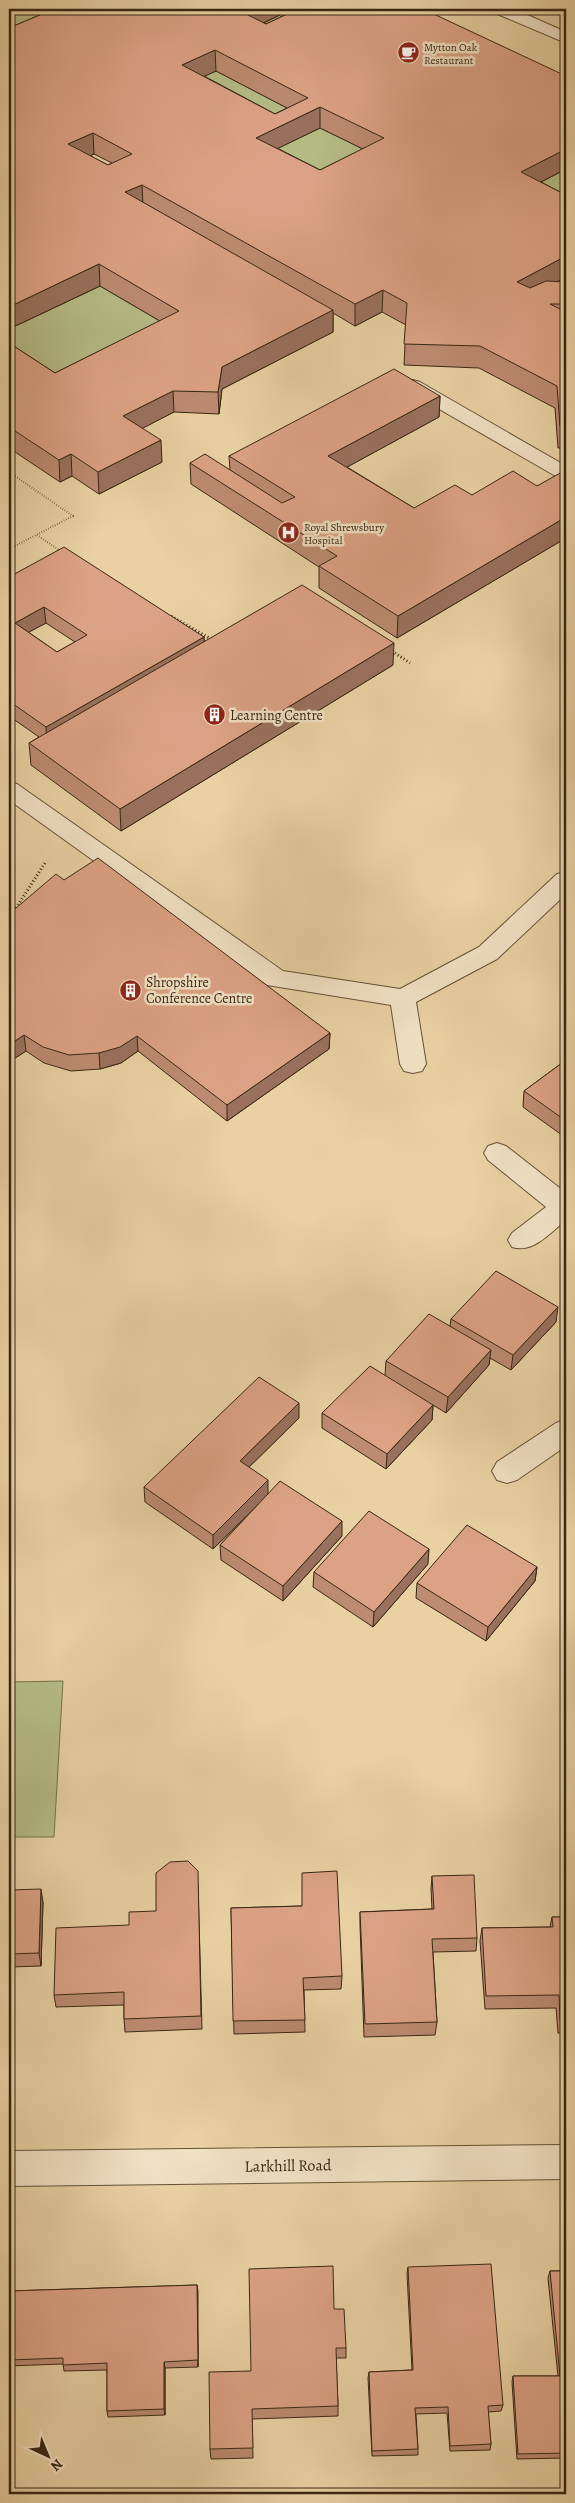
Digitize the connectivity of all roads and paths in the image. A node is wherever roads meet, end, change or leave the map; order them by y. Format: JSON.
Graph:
{"nodes":[{"id":1,"x":501,"y":9,"type":"edge"},
{"id":2,"x":566,"y":38,"type":"edge"},
{"id":3,"x":412,"y":386,"type":"edge"},
{"id":4,"x":9,"y":472,"type":"edge"},
{"id":5,"x":566,"y":474,"type":"edge"},
{"id":6,"x":37,"y":535,"type":"junction"},
{"id":7,"x":9,"y":549,"type":"edge"},
{"id":8,"x":65,"y":554,"type":"edge"},
{"id":9,"x":164,"y":612,"type":"edge"},
{"id":10,"x":215,"y":642,"type":"edge"},
{"id":11,"x":386,"y":647,"type":"edge"},
{"id":12,"x":410,"y":663,"type":"dead end"},
{"id":13,"x":10,"y":791,"type":"edge"},
{"id":14,"x":46,"y":862,"type":"dead end"},
{"id":15,"x":566,"y":880,"type":"edge"},
{"id":16,"x":16,"y":908,"type":"edge"},
{"id":17,"x":403,"y":998,"type":"junction"},
{"id":18,"x":413,"y":1064,"type":"dead end"},
{"id":19,"x":497,"y":1153,"type":"dead end"},
{"id":20,"x":565,"y":1207,"type":"edge"},
{"id":21,"x":522,"y":1240,"type":"dead end"},
{"id":22,"x":566,"y":1431,"type":"edge"},
{"id":23,"x":507,"y":1471,"type":"dead end"},
{"id":24,"x":566,"y":2162,"type":"edge"},
{"id":25,"x":9,"y":2169,"type":"edge"}],
"edges":[{"from":1,"to":2,"type":"street"},
{"from":3,"to":5,"type":"street"},
{"from":4,"to":6,"type":"path"},
{"from":6,"to":7,"type":"path"},
{"from":6,"to":8,"type":"path"},
{"from":9,"to":10,"type":"path"},
{"from":11,"to":12,"type":"path"},
{"from":13,"to":17,"type":"street"},
{"from":14,"to":16,"type":"path"},
{"from":15,"to":17,"type":"street"},
{"from":17,"to":18,"type":"street"},
{"from":19,"to":20,"type":"street"},
{"from":20,"to":21,"type":"street"},
{"from":22,"to":23,"type":"street"},
{"from":24,"to":25,"type":"street","name":"Larkhill Road"}]}
